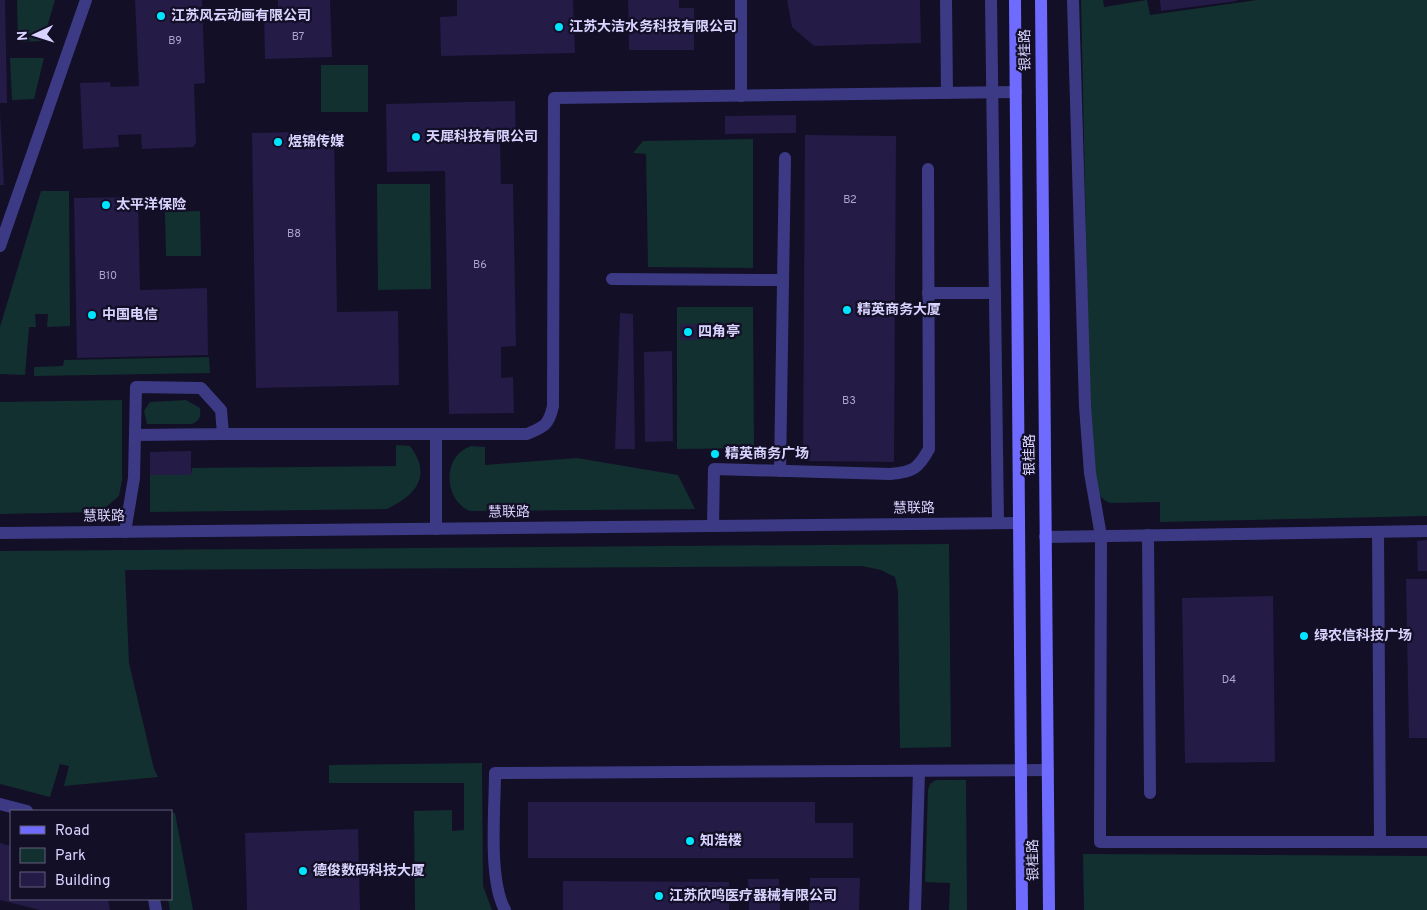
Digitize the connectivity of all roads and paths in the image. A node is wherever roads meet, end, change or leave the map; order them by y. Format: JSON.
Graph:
{"nodes":[{"id":1,"x":86,"y":0,"type":"edge"},
{"id":2,"x":741,"y":0,"type":"edge"},
{"id":3,"x":946,"y":0,"type":"edge"},
{"id":4,"x":990,"y":0,"type":"edge"},
{"id":5,"x":1016,"y":0,"type":"edge"},
{"id":6,"x":1041,"y":0,"type":"edge"},
{"id":7,"x":1073,"y":0,"type":"edge"},
{"id":8,"x":992,"y":92,"type":"junction"},
{"id":9,"x":1016,"y":92,"type":"junction"},
{"id":10,"x":947,"y":93,"type":"junction"},
{"id":11,"x":742,"y":96,"type":"junction"},
{"id":12,"x":785,"y":158,"type":"dead end"},
{"id":13,"x":928,"y":170,"type":"dead end"},
{"id":14,"x":0,"y":246,"type":"edge"},
{"id":15,"x":612,"y":279,"type":"dead end"},
{"id":16,"x":783,"y":280,"type":"junction"},
{"id":17,"x":928,"y":293,"type":"junction"},
{"id":18,"x":995,"y":293,"type":"junction"},
{"id":19,"x":223,"y":434,"type":"junction"},
{"id":20,"x":436,"y":434,"type":"junction"},
{"id":21,"x":135,"y":435,"type":"junction"},
{"id":22,"x":780,"y":471,"type":"junction"},
{"id":23,"x":998,"y":523,"type":"junction"},
{"id":24,"x":1019,"y":523,"type":"junction"},
{"id":25,"x":713,"y":526,"type":"junction"},
{"id":26,"x":436,"y":529,"type":"junction"},
{"id":27,"x":1427,"y":531,"type":"edge"},
{"id":28,"x":125,"y":532,"type":"junction"},
{"id":29,"x":1378,"y":532,"type":"junction"},
{"id":30,"x":0,"y":533,"type":"edge"},
{"id":31,"x":1148,"y":535,"type":"junction"},
{"id":32,"x":1046,"y":536,"type":"junction"},
{"id":33,"x":1101,"y":536,"type":"junction"},
{"id":34,"x":1048,"y":770,"type":"junction"},
{"id":35,"x":919,"y":771,"type":"junction"},
{"id":36,"x":1021,"y":771,"type":"junction"},
{"id":37,"x":1150,"y":793,"type":"dead end"},
{"id":38,"x":0,"y":804,"type":"edge"},
{"id":39,"x":22,"y":810,"type":"edge"},
{"id":40,"x":1380,"y":842,"type":"junction"},
{"id":41,"x":1427,"y":842,"type":"edge"},
{"id":42,"x":505,"y":910,"type":"edge"},
{"id":43,"x":914,"y":910,"type":"edge"},
{"id":44,"x":1022,"y":910,"type":"edge"},
{"id":45,"x":1049,"y":910,"type":"edge"}],
"edges":[{"from":1,"to":14,"type":"street"},
{"from":2,"to":11,"type":"street"},
{"from":3,"to":10,"type":"street"},
{"from":4,"to":8,"type":"street"},
{"from":5,"to":9,"type":"street","name":"银桂路"},
{"from":6,"to":32,"type":"street","name":"银桂路"},
{"from":7,"to":33,"type":"street"},
{"from":8,"to":9,"type":"street"},
{"from":8,"to":10,"type":"street"},
{"from":8,"to":18,"type":"street"},
{"from":9,"to":24,"type":"street","name":"银桂路"},
{"from":10,"to":11,"type":"street"},
{"from":11,"to":20,"type":"street"},
{"from":12,"to":16,"type":"street"},
{"from":13,"to":17,"type":"street"},
{"from":15,"to":16,"type":"street"},
{"from":16,"to":22,"type":"street"},
{"from":17,"to":18,"type":"street"},
{"from":17,"to":22,"type":"street"},
{"from":18,"to":23,"type":"street"},
{"from":19,"to":20,"type":"street"},
{"from":19,"to":21,"type":"street"},
{"from":19,"to":21,"type":"street"},
{"from":20,"to":26,"type":"street"},
{"from":21,"to":28,"type":"street"},
{"from":22,"to":25,"type":"street"},
{"from":23,"to":24,"type":"street","name":"慧联路"},
{"from":23,"to":25,"type":"street","name":"慧联路"},
{"from":24,"to":36,"type":"street","name":"银桂路"},
{"from":25,"to":26,"type":"street","name":"慧联路"},
{"from":26,"to":28,"type":"street","name":"慧联路"},
{"from":27,"to":29,"type":"street"},
{"from":28,"to":30,"type":"street","name":"慧联路"},
{"from":29,"to":31,"type":"street"},
{"from":29,"to":40,"type":"street"},
{"from":31,"to":33,"type":"street"},
{"from":31,"to":37,"type":"street"},
{"from":32,"to":33,"type":"street"},
{"from":32,"to":34,"type":"street","name":"银桂路"},
{"from":33,"to":40,"type":"street"},
{"from":34,"to":36,"type":"street"},
{"from":34,"to":45,"type":"street","name":"银桂路"},
{"from":35,"to":36,"type":"street"},
{"from":35,"to":42,"type":"street"},
{"from":35,"to":43,"type":"street"},
{"from":36,"to":44,"type":"street","name":"银桂路"},
{"from":38,"to":39,"type":"street"},
{"from":40,"to":41,"type":"street"}]}
